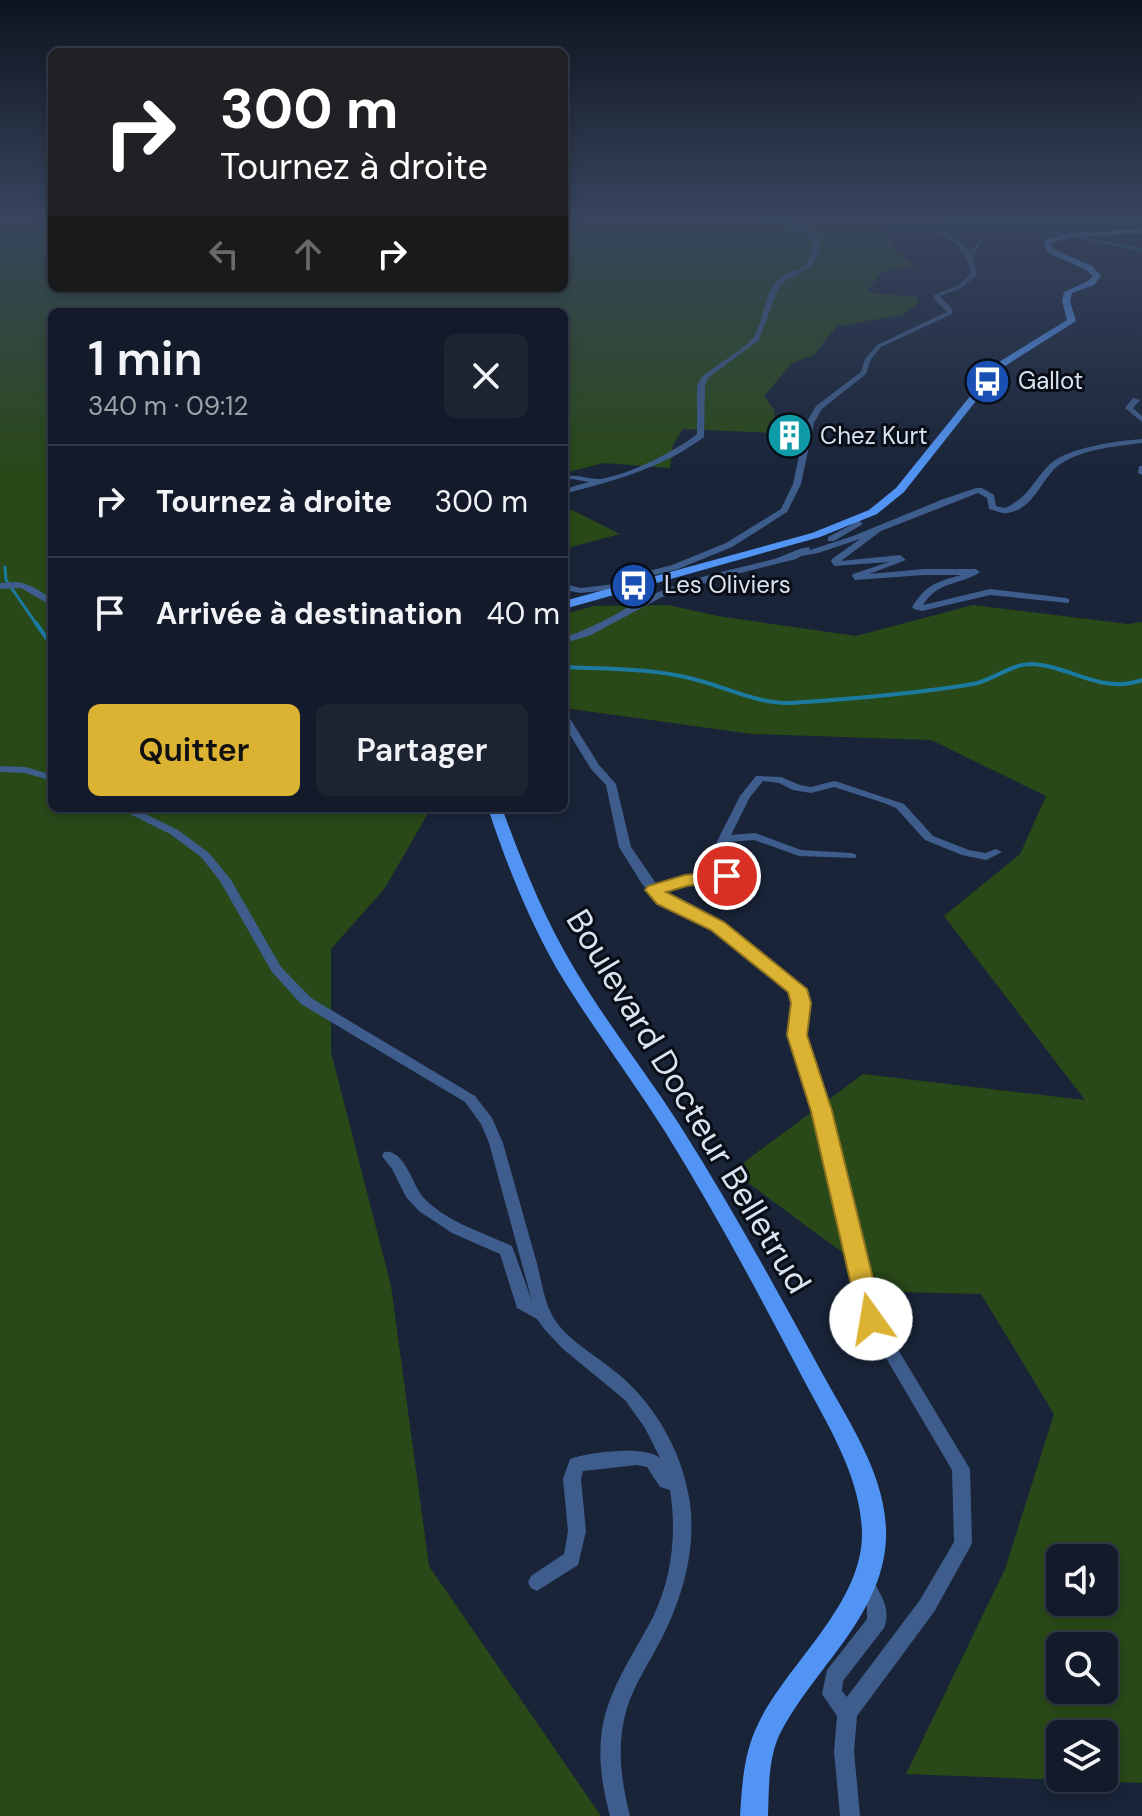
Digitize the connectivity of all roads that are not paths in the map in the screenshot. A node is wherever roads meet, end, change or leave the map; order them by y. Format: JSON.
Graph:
{"nodes":[{"id":1,"x":768,"y":305,"type":"edge"},
{"id":2,"x":945,"y":305,"type":"edge"},
{"id":3,"x":1067,"y":305,"type":"edge"},
{"id":4,"x":1136,"y":400,"type":"dead end"},
{"id":5,"x":1142,"y":420,"type":"edge"},
{"id":6,"x":1142,"y":441,"type":"edge"},
{"id":7,"x":568,"y":479,"type":"edge"},
{"id":8,"x":597,"y":482,"type":"junction"},
{"id":9,"x":568,"y":491,"type":"edge"},
{"id":10,"x":854,"y":521,"type":"junction"},
{"id":11,"x":877,"y":531,"type":"junction"},
{"id":12,"x":801,"y":553,"type":"junction"},
{"id":13,"x":633,"y":585,"type":"junction"},
{"id":14,"x":0,"y":586,"type":"edge"},
{"id":15,"x":568,"y":588,"type":"edge"},
{"id":16,"x":48,"y":600,"type":"edge"},
{"id":17,"x":1066,"y":601,"type":"dead end"},
{"id":18,"x":568,"y":604,"type":"edge"},
{"id":19,"x":568,"y":639,"type":"edge"},
{"id":20,"x":568,"y":723,"type":"edge"},
{"id":21,"x":0,"y":769,"type":"edge"},
{"id":22,"x":48,"y":777,"type":"edge"},
{"id":23,"x":132,"y":812,"type":"edge"},
{"id":24,"x":497,"y":812,"type":"edge"},
{"id":25,"x":725,"y":839,"type":"junction"},
{"id":26,"x":996,"y":852,"type":"dead end"},
{"id":27,"x":851,"y":856,"type":"dead end"},
{"id":28,"x":654,"y":890,"type":"junction"},
{"id":29,"x":389,"y":1156,"type":"dead end"},
{"id":30,"x":543,"y":1314,"type":"junction"},
{"id":31,"x":678,"y":1485,"type":"junction"},
{"id":32,"x":863,"y":1581,"type":"junction"},
{"id":33,"x":537,"y":1582,"type":"dead end"},
{"id":34,"x":847,"y":1713,"type":"junction"},
{"id":35,"x":620,"y":1816,"type":"edge"},
{"id":36,"x":754,"y":1816,"type":"edge"},
{"id":37,"x":850,"y":1816,"type":"edge"}],
"edges":[{"from":1,"to":8,"type":"street"},
{"from":2,"to":13,"type":"street"},
{"from":3,"to":10,"type":"main road"},
{"from":4,"to":5,"type":"street"},
{"from":6,"to":11,"type":"street"},
{"from":7,"to":8,"type":"street"},
{"from":8,"to":9,"type":"street"},
{"from":10,"to":12,"type":"street"},
{"from":10,"to":13,"type":"main road"},
{"from":11,"to":12,"type":"street"},
{"from":11,"to":17,"type":"street"},
{"from":12,"to":19,"type":"street"},
{"from":13,"to":15,"type":"street"},
{"from":13,"to":18,"type":"main road"},
{"from":14,"to":16,"type":"street"},
{"from":20,"to":28,"type":"street"},
{"from":21,"to":22,"type":"street"},
{"from":23,"to":30,"type":"street"},
{"from":24,"to":32,"type":"main road","name":"Boulevard Docteur Belletrud"},
{"from":25,"to":26,"type":"street"},
{"from":25,"to":27,"type":"street"},
{"from":25,"to":28,"type":"street"},
{"from":28,"to":34,"type":"street"},
{"from":29,"to":30,"type":"street"},
{"from":30,"to":31,"type":"street"},
{"from":31,"to":33,"type":"street"},
{"from":31,"to":35,"type":"street"},
{"from":32,"to":34,"type":"street"},
{"from":32,"to":36,"type":"main road","name":"Boulevard Docteur Belletrud"},
{"from":34,"to":37,"type":"street"}]}
